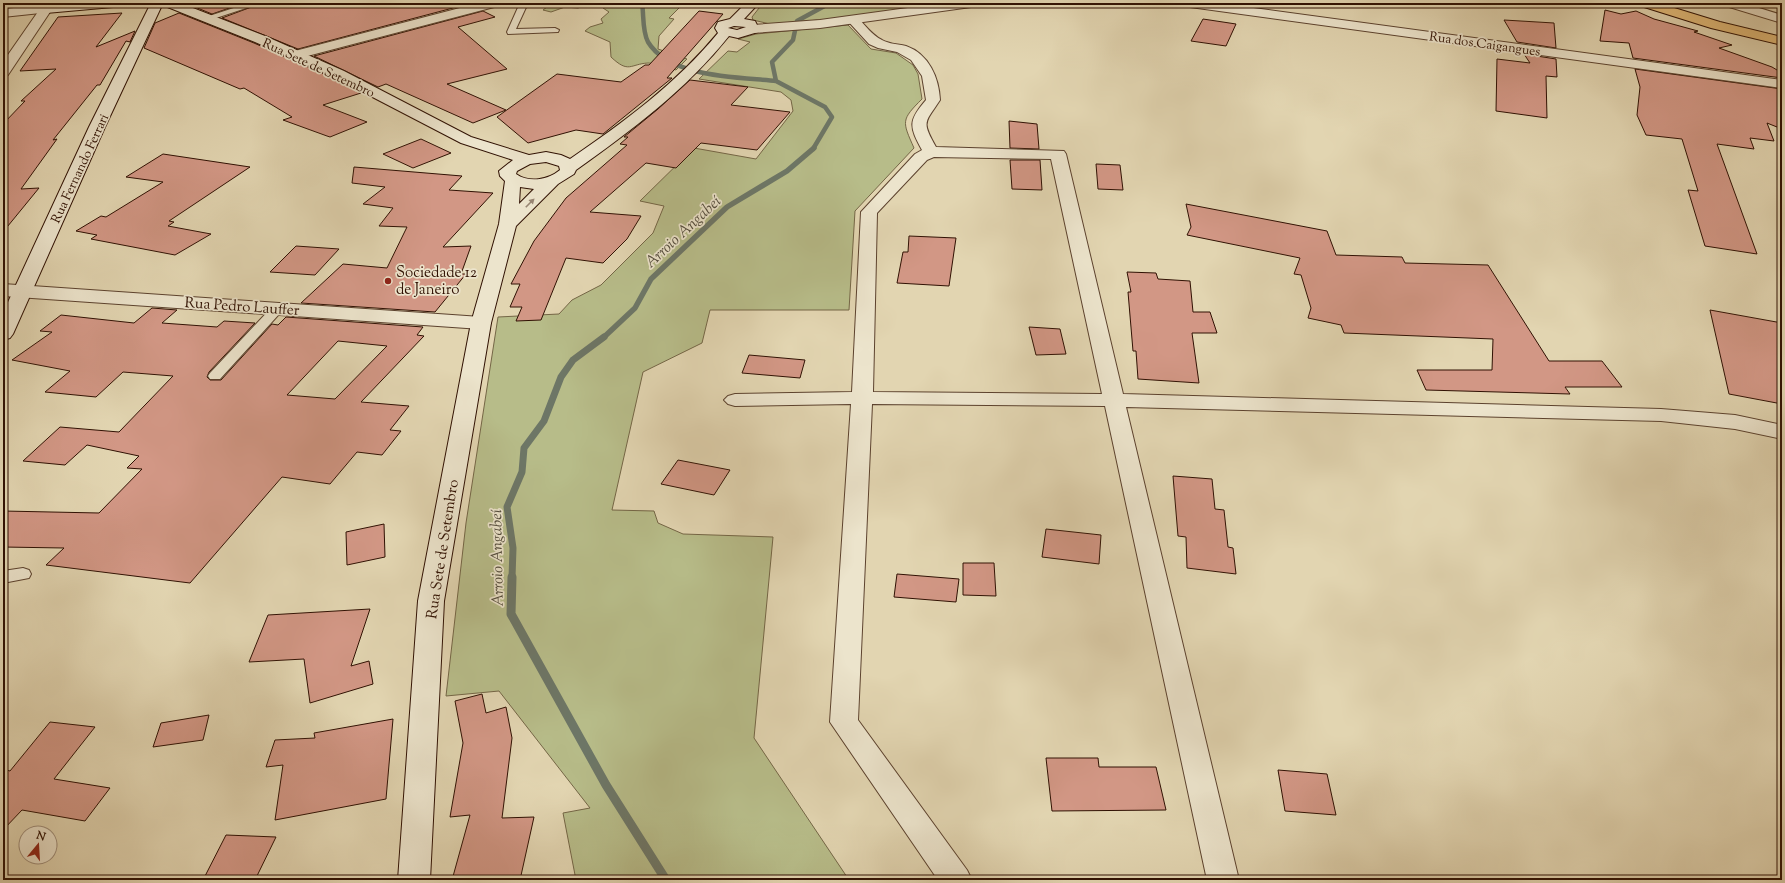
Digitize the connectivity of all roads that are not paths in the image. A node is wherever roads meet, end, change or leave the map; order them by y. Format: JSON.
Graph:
{"nodes":[{"id":1,"x":113,"y":3,"type":"edge"},
{"id":2,"x":157,"y":3,"type":"edge"},
{"id":3,"x":169,"y":3,"type":"edge"},
{"id":4,"x":257,"y":3,"type":"edge"},
{"id":5,"x":494,"y":3,"type":"edge"},
{"id":6,"x":524,"y":3,"type":"edge"},
{"id":7,"x":753,"y":3,"type":"edge"},
{"id":8,"x":971,"y":3,"type":"edge"},
{"id":9,"x":1190,"y":3,"type":"edge"},
{"id":10,"x":1645,"y":3,"type":"edge"},
{"id":11,"x":1730,"y":3,"type":"edge"},
{"id":12,"x":1213,"y":5,"type":"edge"},
{"id":13,"x":48,"y":6,"type":"edge"},
{"id":14,"x":3,"y":13,"type":"edge"},
{"id":15,"x":207,"y":18,"type":"junction"},
{"id":16,"x":1782,"y":19,"type":"edge"},
{"id":17,"x":853,"y":20,"type":"junction"},
{"id":18,"x":1716,"y":25,"type":"junction"},
{"id":19,"x":732,"y":29,"type":"junction"},
{"id":20,"x":555,"y":30,"type":"dead end"},
{"id":21,"x":1782,"y":42,"type":"edge"},
{"id":22,"x":1775,"y":53,"type":"dead end"},
{"id":23,"x":296,"y":55,"type":"junction"},
{"id":24,"x":3,"y":72,"type":"edge"},
{"id":25,"x":1781,"y":83,"type":"edge"},
{"id":26,"x":618,"y":131,"type":"junction"},
{"id":27,"x":466,"y":140,"type":"junction"},
{"id":28,"x":931,"y":152,"type":"junction"},
{"id":29,"x":546,"y":157,"type":"junction"},
{"id":30,"x":527,"y":159,"type":"junction"},
{"id":31,"x":569,"y":167,"type":"junction"},
{"id":32,"x":510,"y":178,"type":"junction"},
{"id":33,"x":552,"y":181,"type":"junction"},
{"id":34,"x":508,"y":224,"type":"junction"},
{"id":35,"x":3,"y":290,"type":"edge"},
{"id":36,"x":22,"y":291,"type":"junction"},
{"id":37,"x":277,"y":309,"type":"junction"},
{"id":38,"x":481,"y":322,"type":"junction"},
{"id":39,"x":3,"y":334,"type":"edge"},
{"id":40,"x":215,"y":376,"type":"dead end"},
{"id":41,"x":862,"y":398,"type":"junction"},
{"id":42,"x":735,"y":400,"type":"dead end"},
{"id":43,"x":1116,"y":400,"type":"junction"},
{"id":44,"x":1782,"y":432,"type":"edge"},
{"id":45,"x":23,"y":574,"type":"dead end"},
{"id":46,"x":3,"y":577,"type":"edge"},
{"id":47,"x":414,"y":880,"type":"edge"},
{"id":48,"x":956,"y":880,"type":"edge"},
{"id":49,"x":1223,"y":880,"type":"edge"}],
"edges":[{"from":1,"to":13,"type":"street"},
{"from":2,"to":36,"type":"street","name":"Rua Fernando Ferrari"},
{"from":3,"to":15,"type":"street","name":"Rua Sete de Setembro"},
{"from":4,"to":15,"type":"lane"},
{"from":5,"to":23,"type":"street"},
{"from":6,"to":20,"type":"lane"},
{"from":7,"to":19,"type":"street"},
{"from":8,"to":17,"type":"street"},
{"from":9,"to":12,"type":"street","name":"Rua dos Caigangues"},
{"from":10,"to":18,"type":"main road"},
{"from":11,"to":16,"type":"street"},
{"from":12,"to":25,"type":"street","name":"Rua dos Caigangues"},
{"from":13,"to":14,"type":"street"},
{"from":13,"to":24,"type":"street"},
{"from":15,"to":23,"type":"street","name":"Rua Sete de Setembro"},
{"from":17,"to":19,"type":"street"},
{"from":17,"to":28,"type":"street"},
{"from":18,"to":21,"type":"main road"},
{"from":18,"to":22,"type":"main road"},
{"from":19,"to":26,"type":"street"},
{"from":23,"to":27,"type":"street","name":"Rua Sete de Setembro"},
{"from":26,"to":29,"type":"street"},
{"from":26,"to":31,"type":"street"},
{"from":27,"to":30,"type":"street","name":"Rua Sete de Setembro"},
{"from":27,"to":32,"type":"street","name":"Rua Sete de Setembro"},
{"from":28,"to":41,"type":"street"},
{"from":28,"to":43,"type":"street"},
{"from":29,"to":30,"type":"street"},
{"from":29,"to":31,"type":"street"},
{"from":30,"to":32,"type":"street"},
{"from":31,"to":33,"type":"street"},
{"from":32,"to":33,"type":"street"},
{"from":32,"to":34,"type":"street","name":"Rua Sete de Setembro"},
{"from":34,"to":33,"type":"street","one_way":true},
{"from":34,"to":38,"type":"street","name":"Rua Sete de Setembro"},
{"from":35,"to":36,"type":"street","name":"Rua Pedro Lauffer"},
{"from":36,"to":37,"type":"street","name":"Rua Pedro Lauffer"},
{"from":36,"to":39,"type":"street","name":"Rua Fernando Ferrari"},
{"from":37,"to":38,"type":"street","name":"Rua Pedro Lauffer"},
{"from":37,"to":40,"type":"lane"},
{"from":38,"to":47,"type":"street","name":"Rua Sete de Setembro"},
{"from":41,"to":42,"type":"street"},
{"from":41,"to":43,"type":"street"},
{"from":41,"to":48,"type":"street"},
{"from":43,"to":44,"type":"street"},
{"from":43,"to":49,"type":"street"},
{"from":45,"to":46,"type":"lane"}]}
